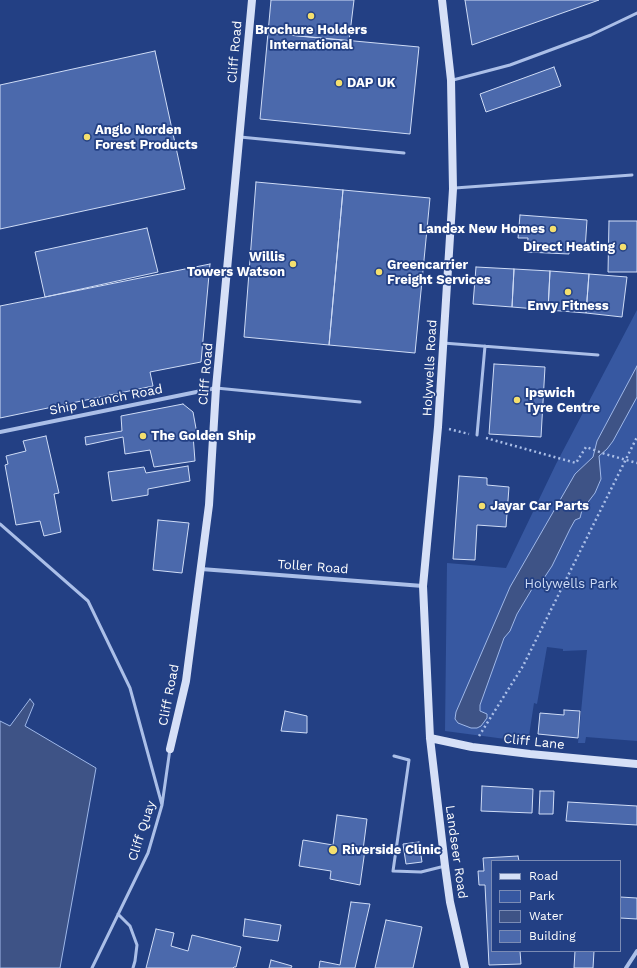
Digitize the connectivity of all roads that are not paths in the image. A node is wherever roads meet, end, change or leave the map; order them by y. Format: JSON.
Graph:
{"nodes":[{"id":1,"x":252,"y":0,"type":"edge"},
{"id":2,"x":442,"y":0,"type":"edge"},
{"id":3,"x":637,"y":14,"type":"edge"},
{"id":4,"x":451,"y":80,"type":"junction"},
{"id":5,"x":240,"y":137,"type":"junction"},
{"id":6,"x":404,"y":153,"type":"dead end"},
{"id":7,"x":632,"y":175,"type":"dead end"},
{"id":8,"x":453,"y":188,"type":"junction"},
{"id":9,"x":443,"y":343,"type":"junction"},
{"id":10,"x":485,"y":346,"type":"junction"},
{"id":11,"x":598,"y":355,"type":"dead end"},
{"id":12,"x":216,"y":388,"type":"junction"},
{"id":13,"x":360,"y":402,"type":"dead end"},
{"id":14,"x":0,"y":432,"type":"edge"},
{"id":15,"x":477,"y":435,"type":"road end"},
{"id":16,"x":0,"y":524,"type":"edge"},
{"id":17,"x":201,"y":569,"type":"junction"},
{"id":18,"x":423,"y":586,"type":"junction"},
{"id":19,"x":430,"y":738,"type":"junction"},
{"id":20,"x":170,"y":749,"type":"joint"},
{"id":21,"x":394,"y":756,"type":"dead end"},
{"id":22,"x":637,"y":764,"type":"edge"},
{"id":23,"x":162,"y":804,"type":"junction"},
{"id":24,"x":445,"y":866,"type":"junction"},
{"id":25,"x":118,"y":914,"type":"junction"},
{"id":26,"x":637,"y":951,"type":"edge"},
{"id":27,"x":92,"y":968,"type":"edge"},
{"id":28,"x":133,"y":968,"type":"edge"},
{"id":29,"x":464,"y":968,"type":"edge"},
{"id":30,"x":626,"y":968,"type":"edge"}],
"edges":[{"from":1,"to":5,"type":"street","name":"Cliff Road"},
{"from":2,"to":4,"type":"street","name":"Holywells Road"},
{"from":3,"to":4,"type":"lane"},
{"from":4,"to":8,"type":"street","name":"Holywells Road"},
{"from":5,"to":6,"type":"lane"},
{"from":5,"to":12,"type":"street","name":"Cliff Road"},
{"from":7,"to":8,"type":"lane"},
{"from":8,"to":9,"type":"street","name":"Holywells Road"},
{"from":9,"to":10,"type":"lane"},
{"from":9,"to":18,"type":"street","name":"Holywells Road"},
{"from":10,"to":11,"type":"lane"},
{"from":10,"to":15,"type":"lane"},
{"from":12,"to":13,"type":"lane"},
{"from":12,"to":14,"type":"street","name":"Ship Launch Road"},
{"from":12,"to":17,"type":"street","name":"Cliff Road"},
{"from":16,"to":23,"type":"lane"},
{"from":17,"to":18,"type":"street","name":"Toller Road"},
{"from":17,"to":20,"type":"street","name":"Cliff Road"},
{"from":18,"to":19,"type":"street","name":"Holywells Road"},
{"from":19,"to":22,"type":"street","name":"Cliff Lane"},
{"from":19,"to":24,"type":"street","name":"Landseer Road"},
{"from":20,"to":23,"type":"lane","name":"Cliff Quay"},
{"from":21,"to":24,"type":"lane"},
{"from":23,"to":25,"type":"lane","name":"Cliff Quay"},
{"from":24,"to":29,"type":"street","name":"Landseer Road"},
{"from":25,"to":27,"type":"lane","name":"Cliff Quay"},
{"from":25,"to":28,"type":"lane"},
{"from":26,"to":30,"type":"street"}]}
